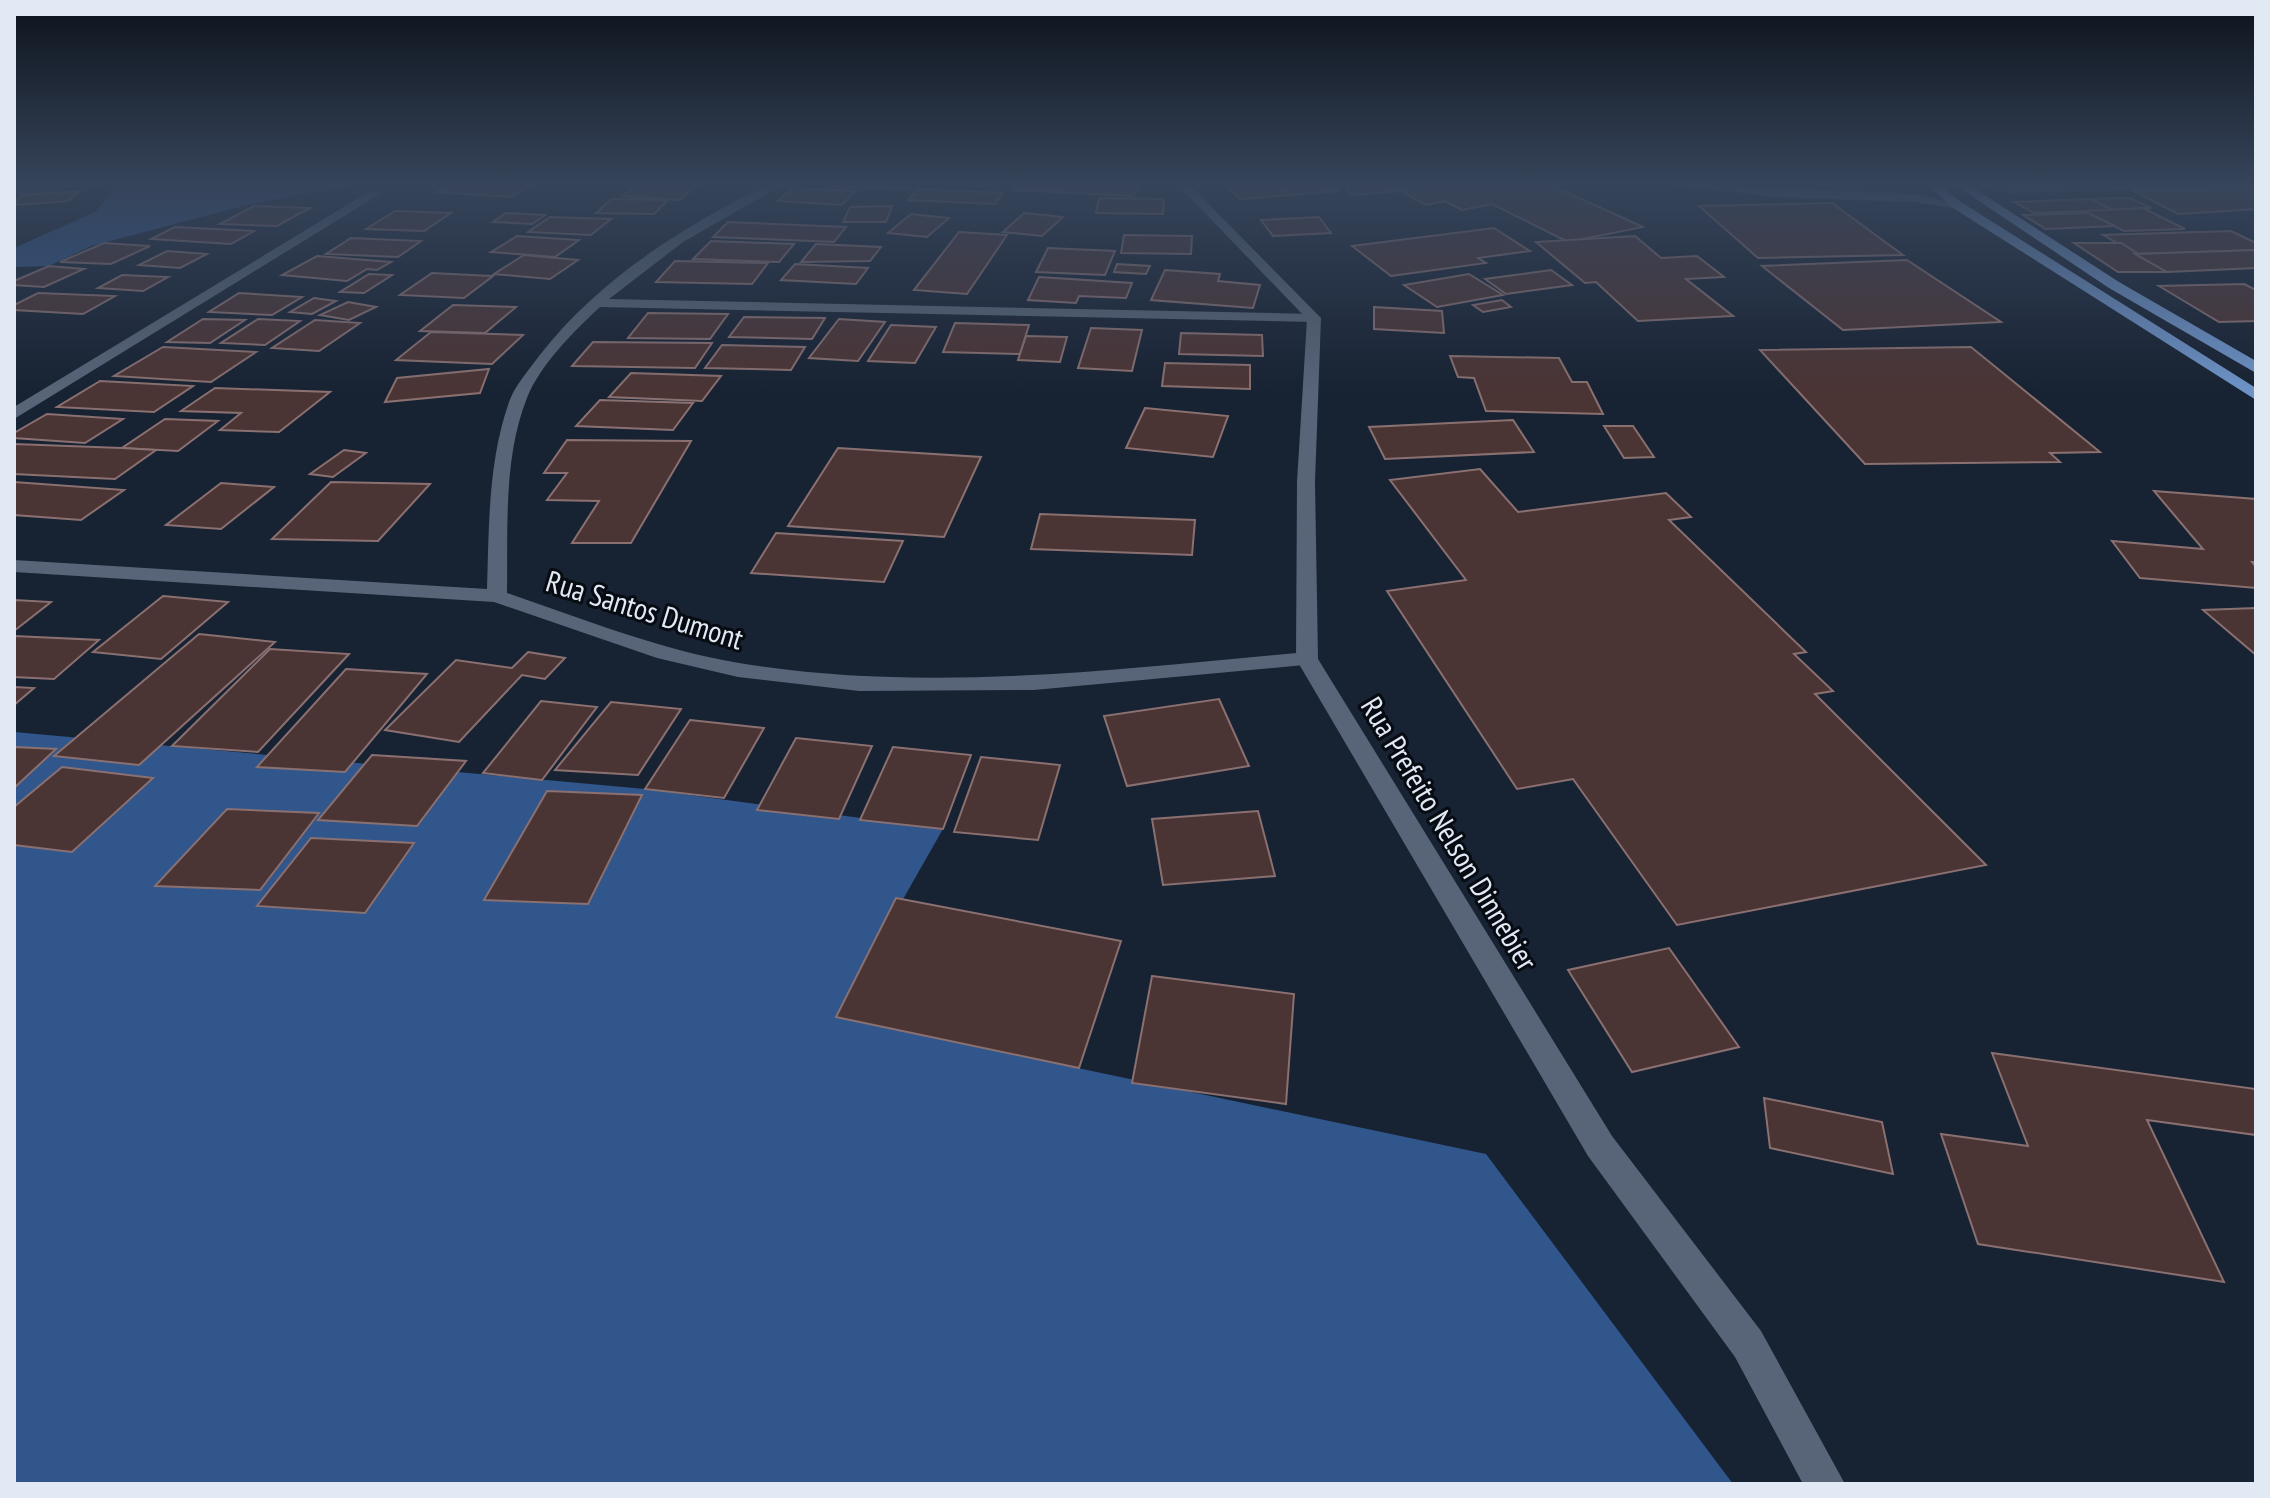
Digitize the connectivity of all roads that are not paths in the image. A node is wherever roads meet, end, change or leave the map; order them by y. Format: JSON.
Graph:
{"nodes":[{"id":1,"x":278,"y":253,"type":"edge"},
{"id":2,"x":664,"y":253,"type":"edge"},
{"id":3,"x":1250,"y":253,"type":"edge"},
{"id":4,"x":2034,"y":253,"type":"edge"},
{"id":5,"x":2065,"y":253,"type":"edge"},
{"id":6,"x":593,"y":303,"type":"junction"},
{"id":7,"x":1314,"y":318,"type":"junction"},
{"id":8,"x":2256,"y":368,"type":"edge"},
{"id":9,"x":2256,"y":395,"type":"edge"},
{"id":10,"x":14,"y":414,"type":"edge"},
{"id":11,"x":14,"y":566,"type":"edge"},
{"id":12,"x":497,"y":596,"type":"junction"},
{"id":13,"x":1307,"y":659,"type":"junction"},
{"id":14,"x":1825,"y":1484,"type":"edge"}],
"edges":[{"from":1,"to":10,"type":"street"},
{"from":2,"to":6,"type":"street"},
{"from":3,"to":7,"type":"street"},
{"from":4,"to":9,"type":"main road"},
{"from":5,"to":8,"type":"main road"},
{"from":6,"to":7,"type":"street"},
{"from":6,"to":12,"type":"street"},
{"from":7,"to":13,"type":"street"},
{"from":11,"to":12,"type":"street","name":"Rua Santos Dumont"},
{"from":12,"to":13,"type":"street","name":"Rua Santos Dumont"},
{"from":13,"to":14,"type":"street","name":"Rua Prefeito Nelson Dinnebier"}]}
